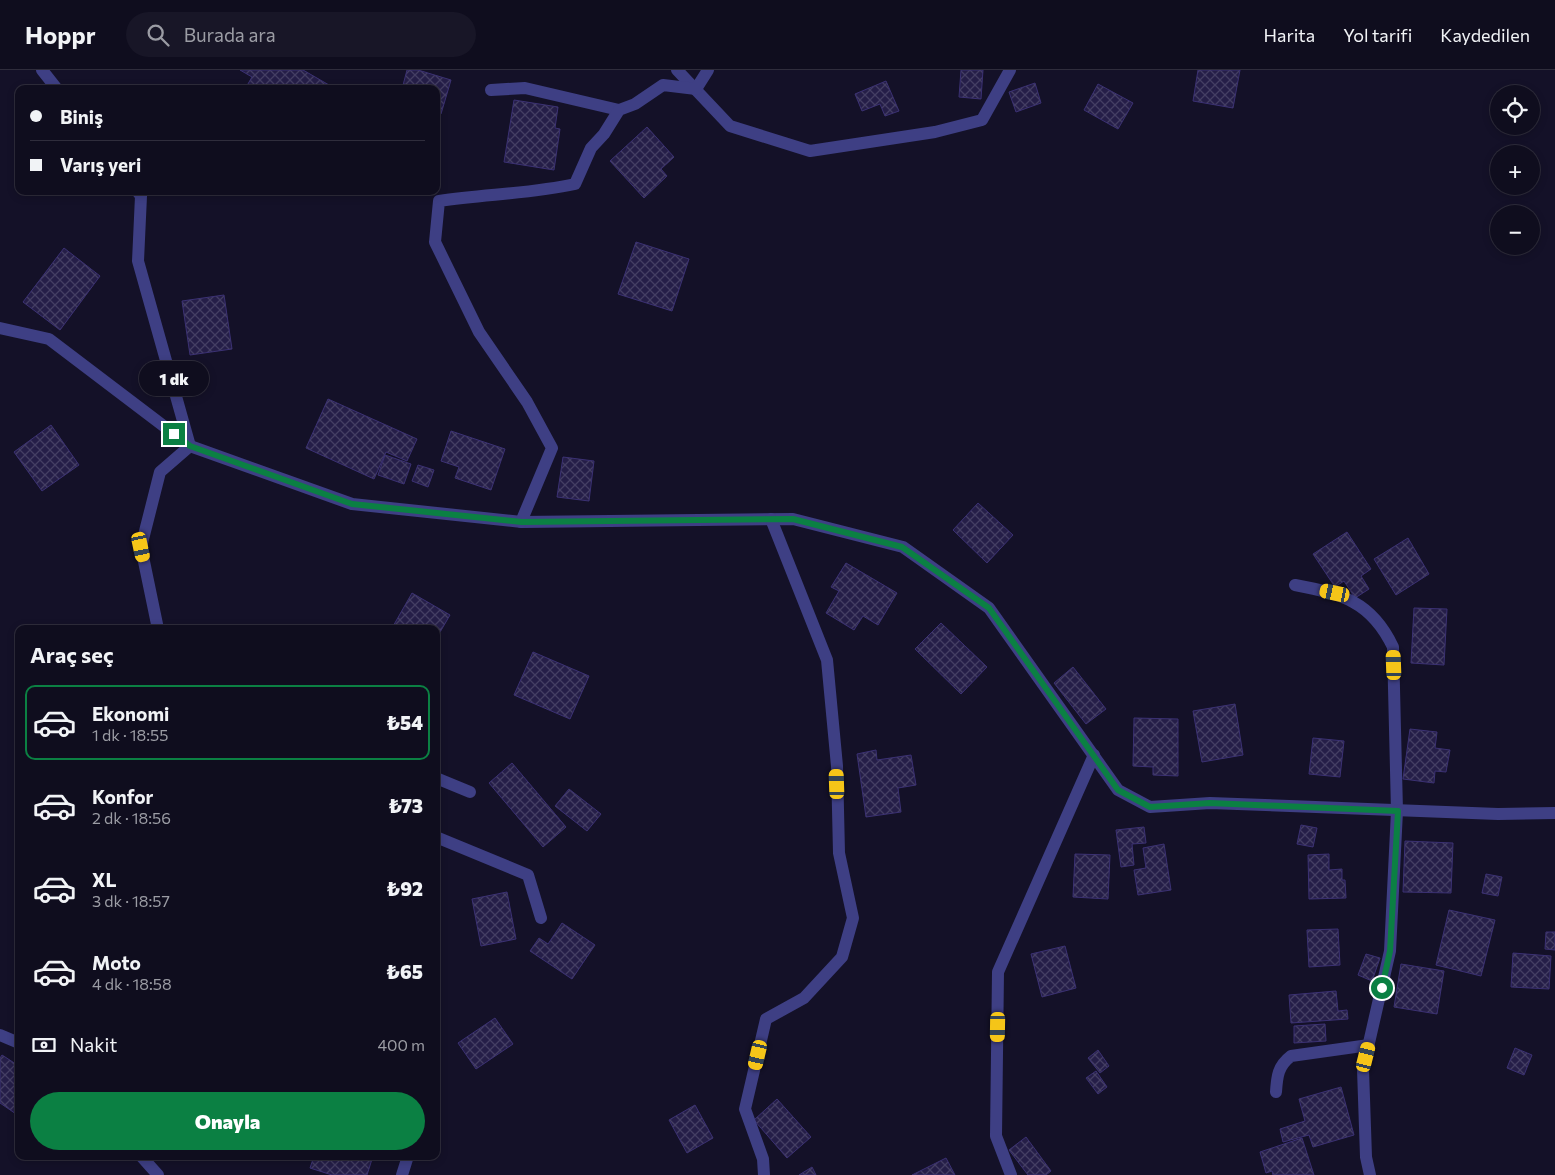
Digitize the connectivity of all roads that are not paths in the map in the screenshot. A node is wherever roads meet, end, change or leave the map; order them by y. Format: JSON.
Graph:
{"nodes":[{"id":1,"x":42,"y":70,"type":"edge"},
{"id":2,"x":677,"y":70,"type":"edge"},
{"id":3,"x":708,"y":70,"type":"edge"},
{"id":4,"x":1010,"y":70,"type":"edge"},
{"id":5,"x":54,"y":85,"type":"edge"},
{"id":6,"x":696,"y":89,"type":"junction"},
{"id":7,"x":491,"y":90,"type":"dead end"},
{"id":8,"x":619,"y":110,"type":"junction"},
{"id":9,"x":140,"y":195,"type":"edge"},
{"id":10,"x":0,"y":328,"type":"edge"},
{"id":11,"x":190,"y":446,"type":"junction"},
{"id":12,"x":770,"y":519,"type":"junction"},
{"id":13,"x":520,"y":522,"type":"junction"},
{"id":14,"x":1295,"y":585,"type":"dead end"},
{"id":15,"x":157,"y":625,"type":"edge"},
{"id":16,"x":1094,"y":755,"type":"junction"},
{"id":17,"x":440,"y":780,"type":"edge"},
{"id":18,"x":470,"y":792,"type":"dead end"},
{"id":19,"x":1398,"y":811,"type":"junction"},
{"id":20,"x":1555,"y":813,"type":"edge"},
{"id":21,"x":440,"y":839,"type":"edge"},
{"id":22,"x":541,"y":918,"type":"dead end"},
{"id":23,"x":0,"y":1036,"type":"edge"},
{"id":24,"x":15,"y":1042,"type":"edge"},
{"id":25,"x":1369,"y":1044,"type":"junction"},
{"id":26,"x":1276,"y":1092,"type":"dead end"},
{"id":27,"x":145,"y":1160,"type":"edge"},
{"id":28,"x":153,"y":1160,"type":"edge"},
{"id":29,"x":407,"y":1160,"type":"edge"},
{"id":30,"x":158,"y":1175,"type":"edge"},
{"id":31,"x":402,"y":1175,"type":"edge"},
{"id":32,"x":764,"y":1175,"type":"edge"},
{"id":33,"x":1011,"y":1175,"type":"edge"},
{"id":34,"x":1370,"y":1175,"type":"edge"}],
"edges":[{"from":1,"to":5,"type":"street"},
{"from":2,"to":6,"type":"street"},
{"from":3,"to":6,"type":"street"},
{"from":4,"to":6,"type":"street"},
{"from":6,"to":8,"type":"street"},
{"from":7,"to":8,"type":"street"},
{"from":8,"to":13,"type":"street"},
{"from":9,"to":11,"type":"street"},
{"from":10,"to":11,"type":"street"},
{"from":11,"to":13,"type":"street"},
{"from":11,"to":15,"type":"street"},
{"from":12,"to":13,"type":"street"},
{"from":12,"to":16,"type":"street"},
{"from":12,"to":32,"type":"street"},
{"from":14,"to":19,"type":"street"},
{"from":16,"to":19,"type":"street"},
{"from":16,"to":33,"type":"street"},
{"from":17,"to":18,"type":"street"},
{"from":19,"to":20,"type":"street"},
{"from":19,"to":25,"type":"street"},
{"from":21,"to":22,"type":"street"},
{"from":23,"to":24,"type":"street"},
{"from":25,"to":26,"type":"street"},
{"from":25,"to":34,"type":"street"},
{"from":27,"to":30,"type":"street"},
{"from":28,"to":30,"type":"street"},
{"from":29,"to":31,"type":"street"}]}
